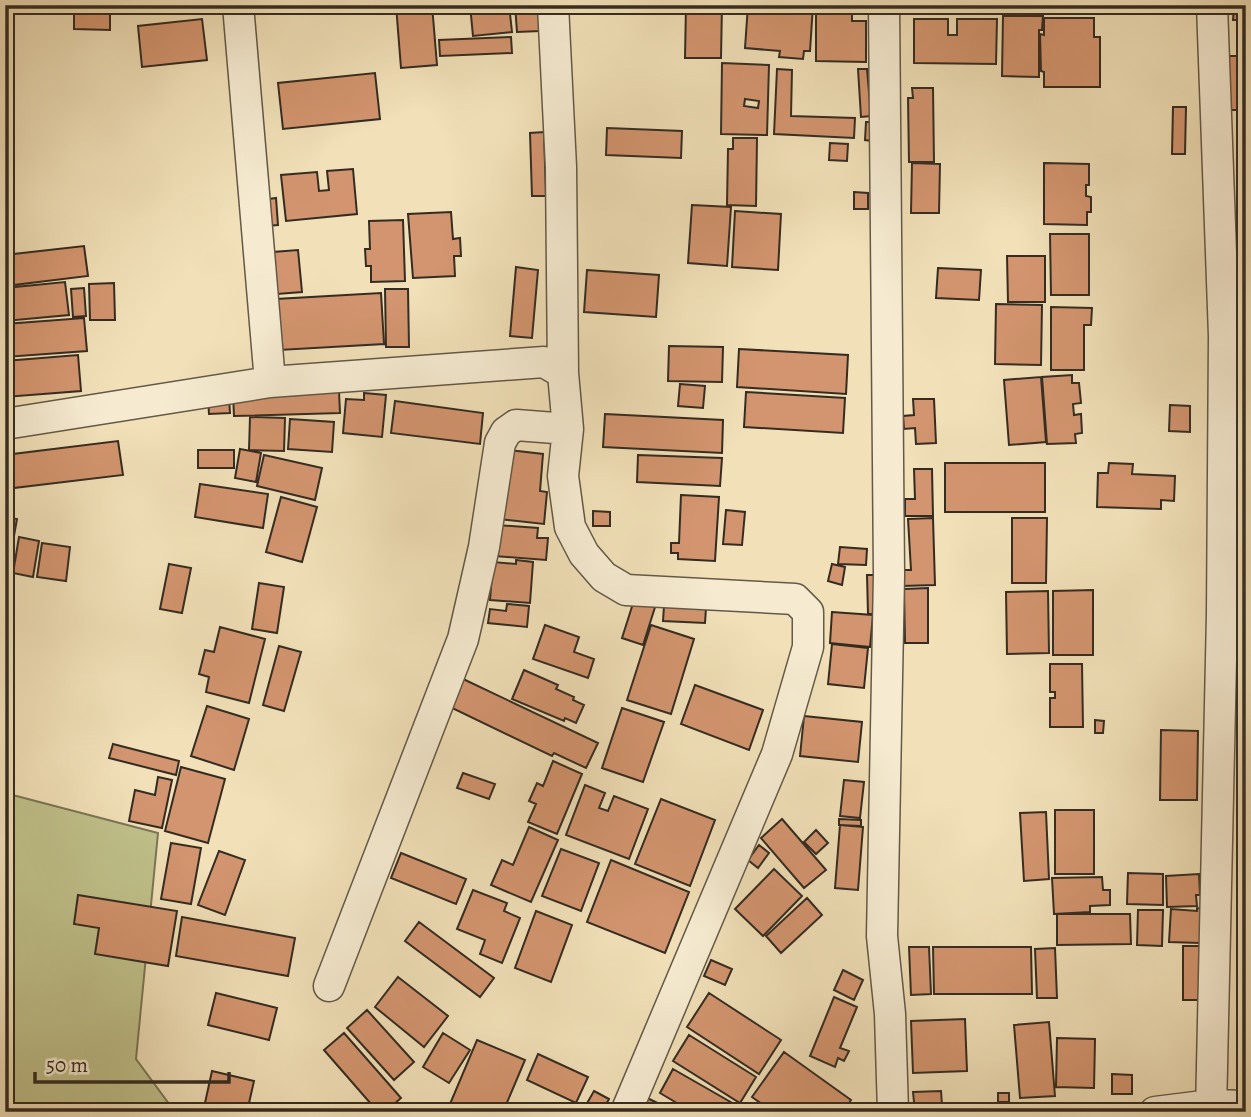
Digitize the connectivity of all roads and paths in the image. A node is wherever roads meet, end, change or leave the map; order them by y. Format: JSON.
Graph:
{"nodes":[{"id":1,"x":238,"y":5,"type":"edge"},
{"id":2,"x":553,"y":5,"type":"edge"},
{"id":3,"x":884,"y":5,"type":"edge"},
{"id":4,"x":1212,"y":5,"type":"edge"},
{"id":5,"x":1235,"y":336,"type":"edge"},
{"id":6,"x":563,"y":373,"type":"junction"},
{"id":7,"x":270,"y":382,"type":"junction"},
{"id":8,"x":5,"y":424,"type":"edge"},
{"id":9,"x":568,"y":429,"type":"junction"},
{"id":10,"x":329,"y":986,"type":"dead end"},
{"id":11,"x":1246,"y":1106,"type":"edge"},
{"id":12,"x":1211,"y":1109,"type":"edge"},
{"id":13,"x":626,"y":1112,"type":"edge"},
{"id":14,"x":893,"y":1112,"type":"edge"},
{"id":15,"x":1154,"y":1112,"type":"edge"}],
"edges":[{"from":1,"to":7,"type":"street"},
{"from":2,"to":6,"type":"street"},
{"from":3,"to":14,"type":"street"},
{"from":4,"to":5,"type":"street"},
{"from":5,"to":12,"type":"street"},
{"from":6,"to":7,"type":"street"},
{"from":6,"to":9,"type":"street"},
{"from":7,"to":8,"type":"street"},
{"from":9,"to":10,"type":"street"},
{"from":9,"to":13,"type":"street"},
{"from":11,"to":12,"type":"street"},
{"from":12,"to":15,"type":"street"}]}
